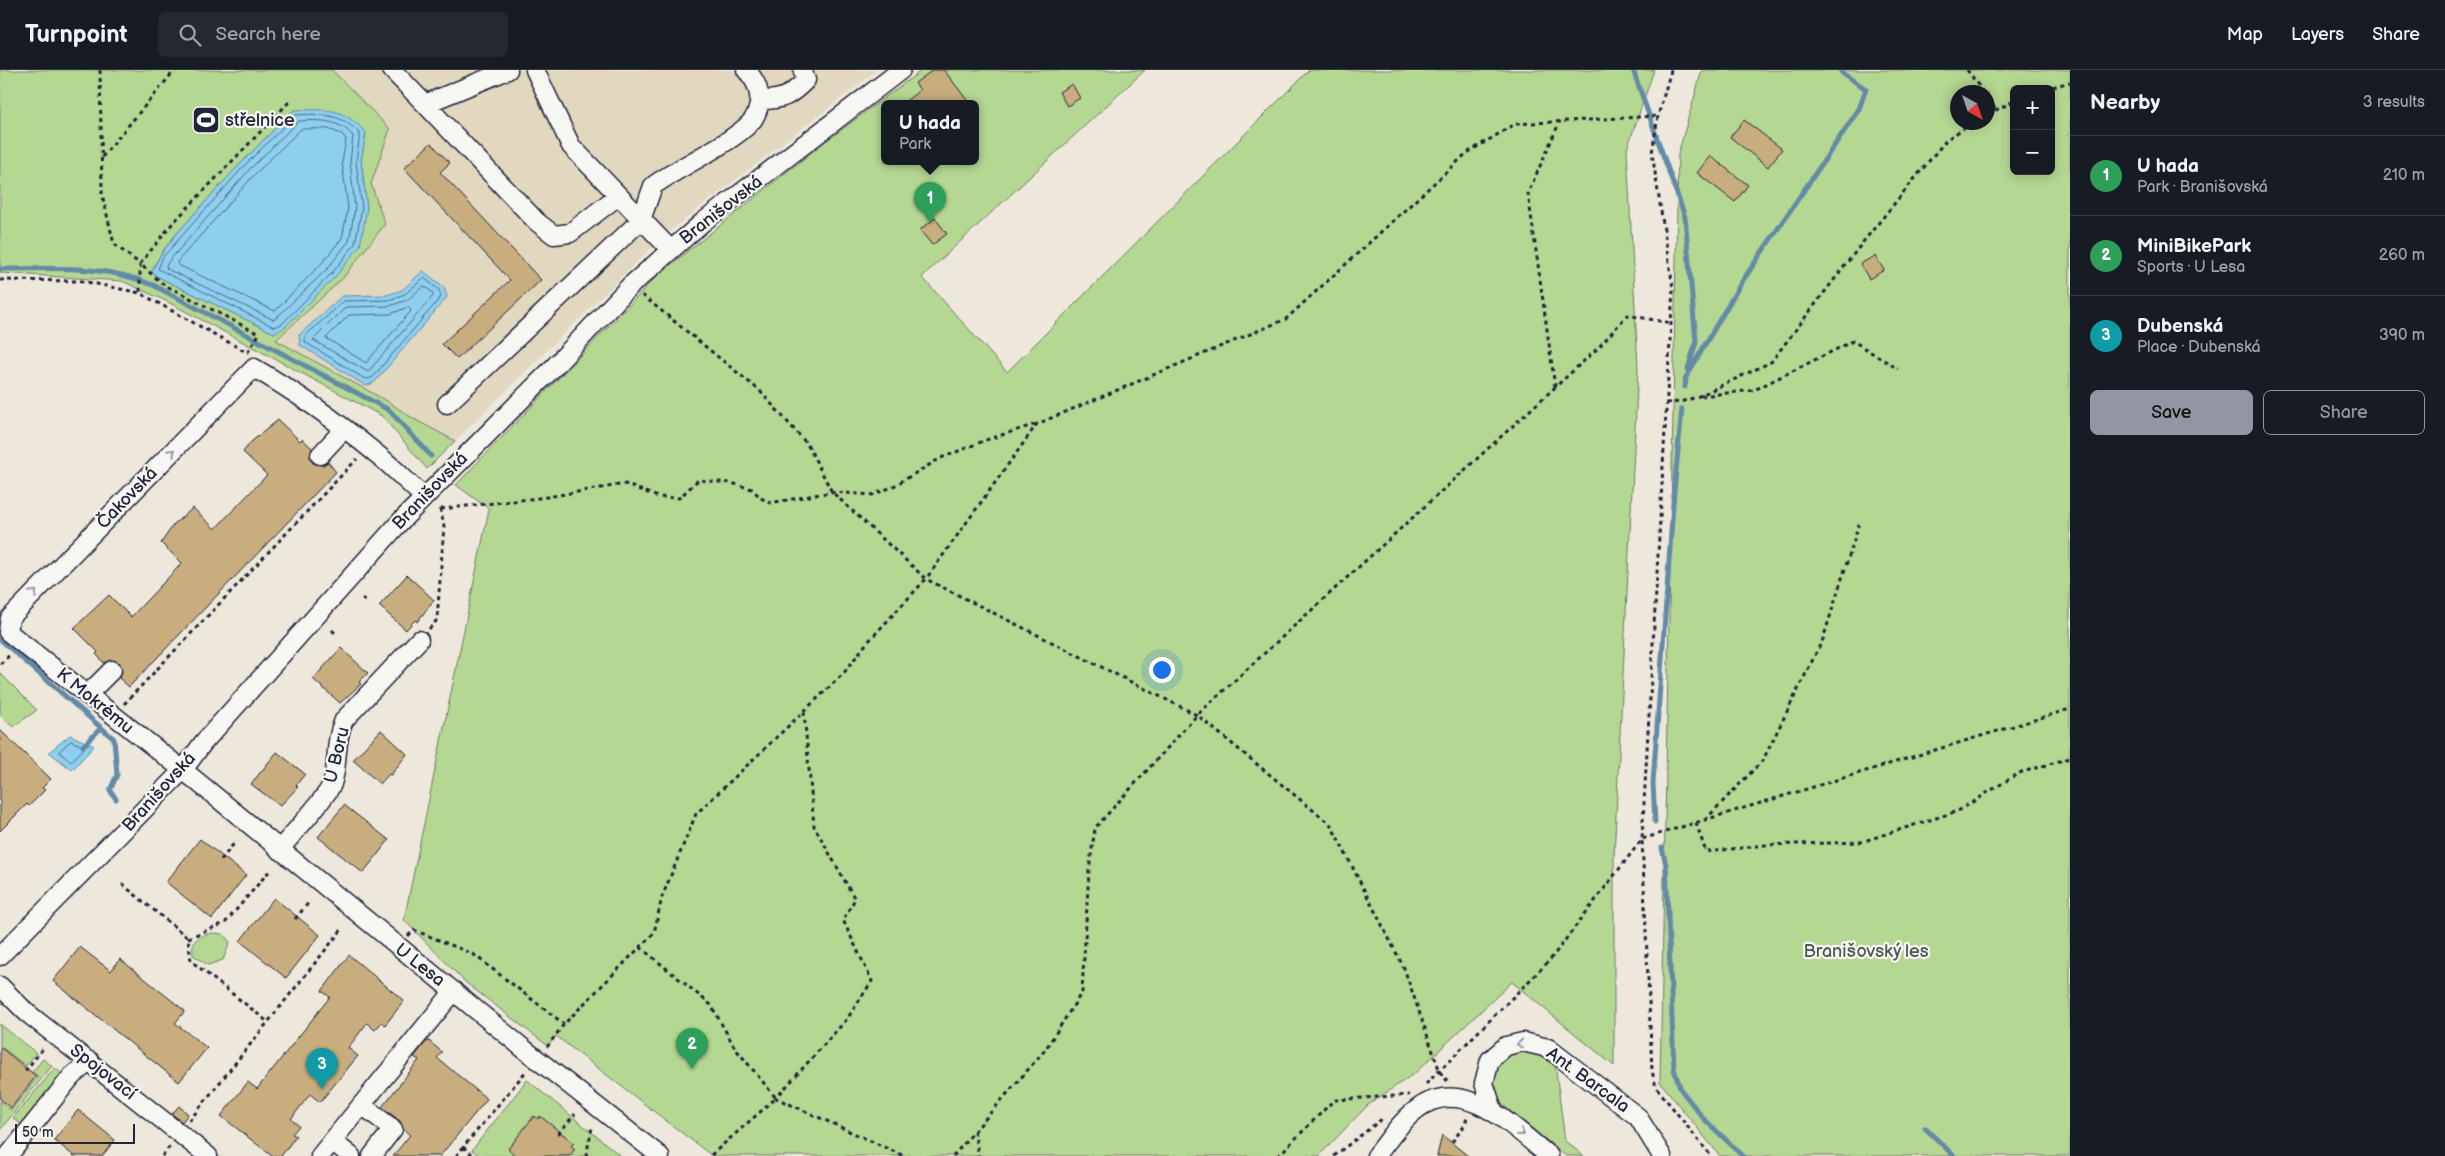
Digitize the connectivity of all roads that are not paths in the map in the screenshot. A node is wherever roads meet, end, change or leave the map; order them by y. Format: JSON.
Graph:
{"nodes":[{"id":1,"x":392,"y":70,"type":"edge"},
{"id":2,"x":508,"y":70,"type":"edge"},
{"id":3,"x":535,"y":70,"type":"edge"},
{"id":4,"x":746,"y":70,"type":"edge"},
{"id":5,"x":902,"y":70,"type":"edge"},
{"id":6,"x":803,"y":72,"type":"dead end"},
{"id":7,"x":487,"y":74,"type":"edge"},
{"id":8,"x":761,"y":100,"type":"junction"},
{"id":9,"x":425,"y":104,"type":"junction"},
{"id":10,"x":618,"y":196,"type":"junction"},
{"id":11,"x":641,"y":220,"type":"junction"},
{"id":12,"x":670,"y":249,"type":"junction"},
{"id":13,"x":447,"y":404,"type":"dead end"},
{"id":14,"x":344,"y":428,"type":"junction"},
{"id":15,"x":320,"y":455,"type":"dead end"},
{"id":16,"x":424,"y":496,"type":"junction"},
{"id":17,"x":8,"y":632,"type":"joint"},
{"id":18,"x":419,"y":640,"type":"road end"},
{"id":19,"x":112,"y":670,"type":"dead end"},
{"id":20,"x":87,"y":695,"type":"junction"},
{"id":21,"x":182,"y":770,"type":"junction"},
{"id":22,"x":279,"y":850,"type":"junction"},
{"id":23,"x":0,"y":956,"type":"edge"},
{"id":24,"x":0,"y":986,"type":"edge"},
{"id":25,"x":454,"y":991,"type":"junction"},
{"id":26,"x":90,"y":1061,"type":"junction"},
{"id":27,"x":362,"y":1104,"type":"junction"},
{"id":28,"x":1493,"y":1110,"type":"junction"},
{"id":29,"x":332,"y":1140,"type":"junction"},
{"id":30,"x":8,"y":1156,"type":"edge"},
{"id":31,"x":208,"y":1156,"type":"edge"},
{"id":32,"x":320,"y":1156,"type":"edge"},
{"id":33,"x":351,"y":1156,"type":"edge"},
{"id":34,"x":372,"y":1156,"type":"edge"},
{"id":35,"x":660,"y":1156,"type":"edge"},
{"id":36,"x":1376,"y":1156,"type":"edge"},
{"id":37,"x":1549,"y":1156,"type":"edge"},
{"id":38,"x":1662,"y":1156,"type":"edge"}],
"edges":[{"from":1,"to":9,"type":"street"},
{"from":2,"to":7,"type":"street"},
{"from":3,"to":10,"type":"street"},
{"from":4,"to":8,"type":"street"},
{"from":5,"to":12,"type":"street","name":"Branišovská"},
{"from":6,"to":8,"type":"street"},
{"from":7,"to":9,"type":"street"},
{"from":8,"to":11,"type":"street"},
{"from":9,"to":10,"type":"street"},
{"from":10,"to":11,"type":"street"},
{"from":11,"to":12,"type":"street"},
{"from":11,"to":13,"type":"street"},
{"from":12,"to":16,"type":"street","name":"Branišovská"},
{"from":14,"to":15,"type":"street"},
{"from":14,"to":16,"type":"street"},
{"from":17,"to":14,"type":"street","name":"Čakovská","one_way":true},
{"from":16,"to":21,"type":"street","name":"Branišovská"},
{"from":17,"to":20,"type":"street","name":"K Mokrému"},
{"from":18,"to":22,"type":"street","name":"U Boru"},
{"from":19,"to":20,"type":"street"},
{"from":20,"to":21,"type":"street","name":"K Mokrému"},
{"from":21,"to":22,"type":"street","name":"U Lesa"},
{"from":21,"to":23,"type":"street","name":"Branišovská"},
{"from":22,"to":25,"type":"street","name":"U Lesa"},
{"from":24,"to":26,"type":"street","name":"Spojovací"},
{"from":25,"to":27,"type":"street"},
{"from":25,"to":35,"type":"street","name":"U Lesa"},
{"from":26,"to":30,"type":"street"},
{"from":26,"to":31,"type":"street","name":"Spojovací"},
{"from":27,"to":29,"type":"street"},
{"from":27,"to":34,"type":"street"},
{"from":28,"to":36,"type":"street"},
{"from":28,"to":37,"type":"street","one_way":true},
{"from":38,"to":28,"type":"street","name":"Ant. Barcala","one_way":true},
{"from":29,"to":32,"type":"street"},
{"from":29,"to":33,"type":"street"}]}
